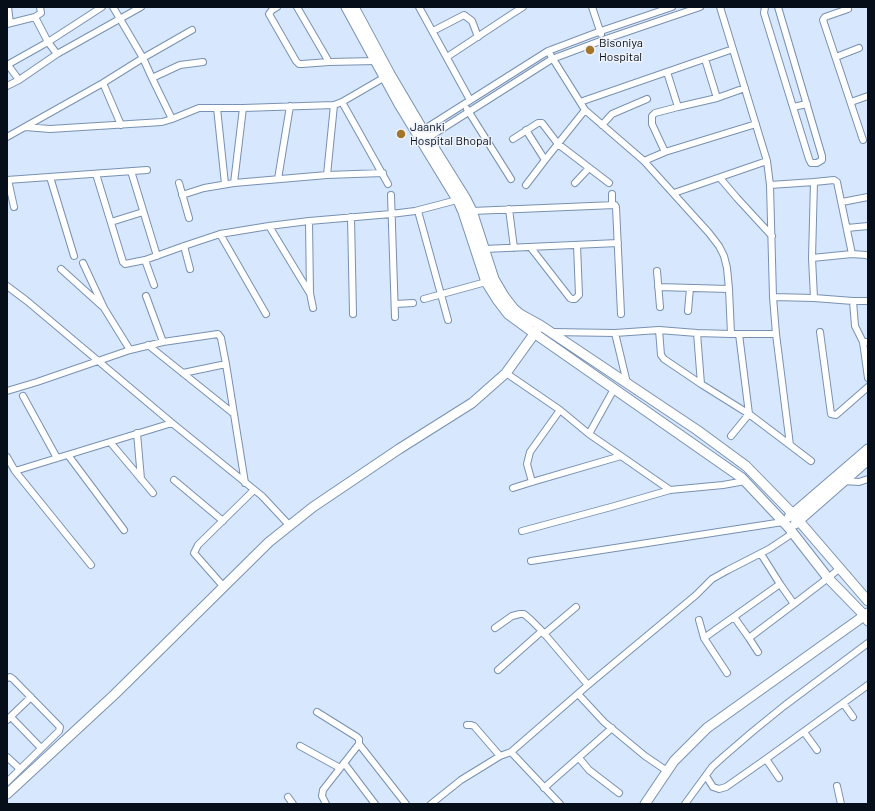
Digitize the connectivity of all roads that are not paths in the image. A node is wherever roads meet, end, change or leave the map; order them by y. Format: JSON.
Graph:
{"nodes":[{"id":1,"x":8,"y":7,"type":"edge"},
{"id":2,"x":40,"y":7,"type":"edge"},
{"id":3,"x":102,"y":7,"type":"edge"},
{"id":4,"x":113,"y":7,"type":"edge"},
{"id":5,"x":141,"y":7,"type":"edge"},
{"id":6,"x":276,"y":7,"type":"edge"},
{"id":7,"x":297,"y":7,"type":"edge"},
{"id":8,"x":346,"y":7,"type":"edge"},
{"id":9,"x":354,"y":7,"type":"edge"},
{"id":10,"x":419,"y":7,"type":"edge"},
{"id":11,"x":508,"y":7,"type":"edge"},
{"id":12,"x":524,"y":7,"type":"edge"},
{"id":13,"x":592,"y":7,"type":"edge"},
{"id":14,"x":672,"y":7,"type":"edge"},
{"id":15,"x":700,"y":7,"type":"edge"},
{"id":16,"x":720,"y":7,"type":"edge"},
{"id":17,"x":765,"y":7,"type":"edge"},
{"id":18,"x":778,"y":7,"type":"edge"},
{"id":19,"x":850,"y":8,"type":"edge"},
{"id":20,"x":512,"y":14,"type":"junction"},
{"id":21,"x":35,"y":17,"type":"junction"},
{"id":22,"x":120,"y":19,"type":"junction"},
{"id":23,"x":9,"y":24,"type":"edge"},
{"id":24,"x":192,"y":30,"type":"dead end"},
{"id":25,"x":433,"y":31,"type":"junction"},
{"id":26,"x":601,"y":31,"type":"junction"},
{"id":27,"x":478,"y":37,"type":"junction"},
{"id":28,"x":603,"y":40,"type":"junction"},
{"id":29,"x":48,"y":42,"type":"junction"},
{"id":30,"x":859,"y":48,"type":"dead end"},
{"id":31,"x":734,"y":50,"type":"junction"},
{"id":32,"x":548,"y":51,"type":"junction"},
{"id":33,"x":56,"y":54,"type":"junction"},
{"id":34,"x":447,"y":57,"type":"junction"},
{"id":35,"x":836,"y":57,"type":"junction"},
{"id":36,"x":143,"y":58,"type":"junction"},
{"id":37,"x":552,"y":59,"type":"junction"},
{"id":38,"x":705,"y":59,"type":"junction"},
{"id":39,"x":376,"y":61,"type":"junction"},
{"id":40,"x":203,"y":62,"type":"dead end"},
{"id":41,"x":329,"y":62,"type":"junction"},
{"id":42,"x":8,"y":65,"type":"edge"},
{"id":43,"x":667,"y":72,"type":"junction"},
{"id":44,"x":385,"y":77,"type":"junction"},
{"id":45,"x":152,"y":78,"type":"junction"},
{"id":46,"x":19,"y":80,"type":"junction"},
{"id":47,"x":103,"y":83,"type":"junction"},
{"id":48,"x":7,"y":86,"type":"edge"},
{"id":49,"x":745,"y":88,"type":"junction"},
{"id":50,"x":868,"y":96,"type":"edge"},
{"id":51,"x":717,"y":98,"type":"junction"},
{"id":52,"x":647,"y":99,"type":"dead end"},
{"id":53,"x":470,"y":100,"type":"junction"},
{"id":54,"x":342,"y":102,"type":"junction"},
{"id":55,"x":580,"y":102,"type":"junction"},
{"id":56,"x":851,"y":102,"type":"junction"},
{"id":57,"x":464,"y":104,"type":"junction"},
{"id":58,"x":807,"y":104,"type":"junction"},
{"id":59,"x":334,"y":105,"type":"junction"},
{"id":60,"x":290,"y":106,"type":"junction"},
{"id":61,"x":678,"y":107,"type":"junction"},
{"id":62,"x":793,"y":107,"type":"junction"},
{"id":63,"x":217,"y":108,"type":"junction"},
{"id":64,"x":243,"y":108,"type":"junction"},
{"id":65,"x":585,"y":110,"type":"junction"},
{"id":66,"x":469,"y":111,"type":"junction"},
{"id":67,"x":172,"y":119,"type":"junction"},
{"id":68,"x":756,"y":124,"type":"junction"},
{"id":69,"x":120,"y":125,"type":"junction"},
{"id":70,"x":602,"y":125,"type":"junction"},
{"id":71,"x":25,"y":127,"type":"junction"},
{"id":72,"x":526,"y":130,"type":"junction"},
{"id":73,"x":423,"y":136,"type":"junction"},
{"id":74,"x":7,"y":137,"type":"edge"},
{"id":75,"x":513,"y":139,"type":"dead end"},
{"id":76,"x":863,"y":140,"type":"dead end"},
{"id":77,"x":558,"y":144,"type":"junction"},
{"id":78,"x":665,"y":152,"type":"junction"},
{"id":79,"x":545,"y":160,"type":"junction"},
{"id":80,"x":644,"y":161,"type":"junction"},
{"id":81,"x":767,"y":161,"type":"junction"},
{"id":82,"x":589,"y":168,"type":"junction"},
{"id":83,"x":147,"y":170,"type":"dead end"},
{"id":84,"x":131,"y":171,"type":"junction"},
{"id":85,"x":383,"y":173,"type":"junction"},
{"id":86,"x":96,"y":174,"type":"junction"},
{"id":87,"x":327,"y":175,"type":"junction"},
{"id":88,"x":50,"y":178,"type":"junction"},
{"id":89,"x":511,"y":178,"type":"dead end"},
{"id":90,"x":720,"y":178,"type":"junction"},
{"id":91,"x":278,"y":179,"type":"junction"},
{"id":92,"x":8,"y":180,"type":"edge"},
{"id":93,"x":814,"y":182,"type":"junction"},
{"id":94,"x":179,"y":183,"type":"dead end"},
{"id":95,"x":234,"y":183,"type":"junction"},
{"id":96,"x":575,"y":183,"type":"dead end"},
{"id":97,"x":609,"y":183,"type":"dead end"},
{"id":98,"x":225,"y":184,"type":"junction"},
{"id":99,"x":388,"y":184,"type":"dead end"},
{"id":100,"x":526,"y":185,"type":"dead end"},
{"id":101,"x":770,"y":185,"type":"junction"},
{"id":102,"x":612,"y":194,"type":"dead end"},
{"id":103,"x":674,"y":194,"type":"junction"},
{"id":104,"x":182,"y":195,"type":"junction"},
{"id":105,"x":391,"y":195,"type":"dead end"},
{"id":106,"x":868,"y":197,"type":"edge"},
{"id":107,"x":457,"y":200,"type":"junction"},
{"id":108,"x":842,"y":202,"type":"junction"},
{"id":109,"x":612,"y":205,"type":"junction"},
{"id":110,"x":14,"y":207,"type":"dead end"},
{"id":111,"x":509,"y":209,"type":"junction"},
{"id":112,"x":418,"y":211,"type":"junction"},
{"id":113,"x":472,"y":211,"type":"junction"},
{"id":114,"x":144,"y":212,"type":"junction"},
{"id":115,"x":391,"y":214,"type":"junction"},
{"id":116,"x":351,"y":217,"type":"junction"},
{"id":117,"x":189,"y":218,"type":"dead end"},
{"id":118,"x":309,"y":221,"type":"junction"},
{"id":119,"x":111,"y":222,"type":"junction"},
{"id":120,"x":269,"y":226,"type":"junction"},
{"id":121,"x":868,"y":226,"type":"edge"},
{"id":122,"x":847,"y":228,"type":"junction"},
{"id":123,"x":220,"y":234,"type":"junction"},
{"id":124,"x":772,"y":236,"type":"junction"},
{"id":125,"x":618,"y":243,"type":"junction"},
{"id":126,"x":577,"y":245,"type":"junction"},
{"id":127,"x":184,"y":246,"type":"junction"},
{"id":128,"x":514,"y":248,"type":"junction"},
{"id":129,"x":531,"y":248,"type":"junction"},
{"id":130,"x":484,"y":249,"type":"junction"},
{"id":131,"x":852,"y":254,"type":"junction"},
{"id":132,"x":74,"y":256,"type":"dead end"},
{"id":133,"x":157,"y":256,"type":"junction"},
{"id":134,"x":868,"y":256,"type":"edge"},
{"id":135,"x":812,"y":258,"type":"junction"},
{"id":136,"x":145,"y":260,"type":"junction"},
{"id":137,"x":82,"y":263,"type":"dead end"},
{"id":138,"x":190,"y":268,"type":"dead end"},
{"id":139,"x":62,"y":269,"type":"dead end"},
{"id":140,"x":657,"y":271,"type":"dead end"},
{"id":141,"x":486,"y":282,"type":"junction"},
{"id":142,"x":154,"y":285,"type":"dead end"},
{"id":143,"x":7,"y":286,"type":"edge"},
{"id":144,"x":658,"y":287,"type":"junction"},
{"id":145,"x":690,"y":288,"type":"junction"},
{"id":146,"x":729,"y":290,"type":"junction"},
{"id":147,"x":310,"y":293,"type":"junction"},
{"id":148,"x":441,"y":294,"type":"junction"},
{"id":149,"x":146,"y":296,"type":"dead end"},
{"id":150,"x":773,"y":297,"type":"junction"},
{"id":151,"x":814,"y":298,"type":"junction"},
{"id":152,"x":424,"y":299,"type":"dead end"},
{"id":153,"x":853,"y":301,"type":"junction"},
{"id":154,"x":868,"y":301,"type":"edge"},
{"id":155,"x":413,"y":303,"type":"dead end"},
{"id":156,"x":395,"y":304,"type":"junction"},
{"id":157,"x":660,"y":307,"type":"dead end"},
{"id":158,"x":104,"y":308,"type":"junction"},
{"id":159,"x":313,"y":308,"type":"dead end"},
{"id":160,"x":688,"y":311,"type":"dead end"},
{"id":161,"x":266,"y":314,"type":"dead end"},
{"id":162,"x":353,"y":314,"type":"dead end"},
{"id":163,"x":621,"y":314,"type":"dead end"},
{"id":164,"x":395,"y":317,"type":"dead end"},
{"id":165,"x":448,"y":320,"type":"dead end"},
{"id":166,"x":540,"y":325,"type":"junction"},
{"id":167,"x":659,"y":330,"type":"junction"},
{"id":168,"x":550,"y":332,"type":"junction"},
{"id":169,"x":820,"y":332,"type":"dead end"},
{"id":170,"x":534,"y":333,"type":"junction"},
{"id":171,"x":615,"y":333,"type":"junction"},
{"id":172,"x":697,"y":333,"type":"junction"},
{"id":173,"x":731,"y":334,"type":"junction"},
{"id":174,"x":739,"y":334,"type":"junction"},
{"id":175,"x":776,"y":334,"type":"junction"},
{"id":176,"x":163,"y":342,"type":"junction"},
{"id":177,"x":865,"y":342,"type":"edge"},
{"id":178,"x":148,"y":345,"type":"junction"},
{"id":179,"x":130,"y":350,"type":"junction"},
{"id":180,"x":99,"y":360,"type":"junction"},
{"id":181,"x":226,"y":364,"type":"junction"},
{"id":182,"x":183,"y":373,"type":"junction"},
{"id":183,"x":506,"y":373,"type":"junction"},
{"id":184,"x":868,"y":378,"type":"edge"},
{"id":185,"x":627,"y":383,"type":"junction"},
{"id":186,"x":701,"y":384,"type":"junction"},
{"id":187,"x":868,"y":387,"type":"edge"},
{"id":188,"x":614,"y":389,"type":"junction"},
{"id":189,"x":7,"y":391,"type":"edge"},
{"id":190,"x":23,"y":396,"type":"dead end"},
{"id":191,"x":560,"y":410,"type":"junction"},
{"id":192,"x":234,"y":414,"type":"junction"},
{"id":193,"x":749,"y":414,"type":"junction"},
{"id":194,"x":172,"y":423,"type":"junction"},
{"id":195,"x":137,"y":433,"type":"junction"},
{"id":196,"x":589,"y":434,"type":"junction"},
{"id":197,"x":730,"y":436,"type":"dead end"},
{"id":198,"x":110,"y":442,"type":"junction"},
{"id":199,"x":790,"y":444,"type":"junction"},
{"id":200,"x":868,"y":449,"type":"edge"},
{"id":201,"x":68,"y":454,"type":"junction"},
{"id":202,"x":621,"y":456,"type":"junction"},
{"id":203,"x":7,"y":457,"type":"edge"},
{"id":204,"x":57,"y":458,"type":"junction"},
{"id":205,"x":868,"y":460,"type":"edge"},
{"id":206,"x":811,"y":461,"type":"dead end"},
{"id":207,"x":15,"y":471,"type":"junction"},
{"id":208,"x":141,"y":479,"type":"junction"},
{"id":209,"x":868,"y":479,"type":"edge"},
{"id":210,"x":174,"y":480,"type":"dead end"},
{"id":211,"x":745,"y":480,"type":"junction"},
{"id":212,"x":844,"y":481,"type":"junction"},
{"id":213,"x":532,"y":482,"type":"junction"},
{"id":214,"x":245,"y":483,"type":"junction"},
{"id":215,"x":513,"y":488,"type":"dead end"},
{"id":216,"x":254,"y":490,"type":"junction"},
{"id":217,"x":670,"y":490,"type":"junction"},
{"id":218,"x":153,"y":493,"type":"dead end"},
{"id":219,"x":796,"y":517,"type":"junction"},
{"id":220,"x":223,"y":521,"type":"junction"},
{"id":221,"x":290,"y":526,"type":"junction"},
{"id":222,"x":789,"y":528,"type":"junction"},
{"id":223,"x":124,"y":530,"type":"dead end"},
{"id":224,"x":522,"y":531,"type":"dead end"},
{"id":225,"x":761,"y":554,"type":"junction"},
{"id":226,"x":531,"y":561,"type":"dead end"},
{"id":227,"x":91,"y":565,"type":"dead end"},
{"id":228,"x":840,"y":568,"type":"junction"},
{"id":229,"x":828,"y":578,"type":"junction"},
{"id":230,"x":780,"y":584,"type":"junction"},
{"id":231,"x":223,"y":586,"type":"junction"},
{"id":232,"x":868,"y":601,"type":"edge"},
{"id":233,"x":794,"y":604,"type":"junction"},
{"id":234,"x":576,"y":607,"type":"dead end"},
{"id":235,"x":867,"y":616,"type":"edge"},
{"id":236,"x":734,"y":617,"type":"junction"},
{"id":237,"x":699,"y":620,"type":"dead end"},
{"id":238,"x":495,"y":628,"type":"dead end"},
{"id":239,"x":543,"y":632,"type":"junction"},
{"id":240,"x":704,"y":638,"type":"junction"},
{"id":241,"x":749,"y":638,"type":"junction"},
{"id":242,"x":868,"y":643,"type":"edge"},
{"id":243,"x":758,"y":652,"type":"dead end"},
{"id":244,"x":498,"y":670,"type":"dead end"},
{"id":245,"x":727,"y":673,"type":"dead end"},
{"id":246,"x":7,"y":678,"type":"edge"},
{"id":247,"x":868,"y":684,"type":"edge"},
{"id":248,"x":588,"y":685,"type":"junction"},
{"id":249,"x":578,"y":694,"type":"junction"},
{"id":250,"x":32,"y":697,"type":"junction"},
{"id":251,"x":843,"y":703,"type":"junction"},
{"id":252,"x":317,"y":712,"type":"dead end"},
{"id":253,"x":853,"y":717,"type":"dead end"},
{"id":254,"x":9,"y":719,"type":"edge"},
{"id":255,"x":467,"y":725,"type":"dead end"},
{"id":256,"x":612,"y":728,"type":"junction"},
{"id":257,"x":804,"y":732,"type":"junction"},
{"id":258,"x":359,"y":744,"type":"junction"},
{"id":259,"x":300,"y":746,"type":"dead end"},
{"id":260,"x":42,"y":748,"type":"junction"},
{"id":261,"x":817,"y":750,"type":"dead end"},
{"id":262,"x":511,"y":752,"type":"junction"},
{"id":263,"x":500,"y":756,"type":"junction"},
{"id":264,"x":7,"y":757,"type":"edge"},
{"id":265,"x":579,"y":758,"type":"junction"},
{"id":266,"x":766,"y":759,"type":"junction"},
{"id":267,"x":342,"y":766,"type":"junction"},
{"id":268,"x":20,"y":770,"type":"junction"},
{"id":269,"x":667,"y":771,"type":"junction"},
{"id":270,"x":706,"y":776,"type":"junction"},
{"id":271,"x":779,"y":778,"type":"dead end"},
{"id":272,"x":12,"y":781,"type":"edge"},
{"id":273,"x":837,"y":786,"type":"dead end"},
{"id":274,"x":544,"y":788,"type":"junction"},
{"id":275,"x":619,"y":792,"type":"dead end"},
{"id":276,"x":7,"y":794,"type":"edge"},
{"id":277,"x":288,"y":797,"type":"dead end"},
{"id":278,"x":435,"y":803,"type":"edge"},
{"id":279,"x":294,"y":804,"type":"edge"},
{"id":280,"x":326,"y":804,"type":"edge"},
{"id":281,"x":375,"y":804,"type":"edge"},
{"id":282,"x":406,"y":804,"type":"edge"},
{"id":283,"x":560,"y":804,"type":"edge"},
{"id":284,"x":645,"y":804,"type":"edge"},
{"id":285,"x":686,"y":804,"type":"edge"},
{"id":286,"x":841,"y":804,"type":"edge"}],
"edges":[{"from":1,"to":23,"type":"street"},
{"from":2,"to":21,"type":"street"},
{"from":3,"to":29,"type":"street"},
{"from":4,"to":22,"type":"street"},
{"from":5,"to":22,"type":"street"},
{"from":6,"to":41,"type":"street"},
{"from":7,"to":41,"type":"street"},
{"from":8,"to":39,"type":"street"},
{"from":9,"to":73,"type":"street"},
{"from":10,"to":25,"type":"street"},
{"from":11,"to":20,"type":"street"},
{"from":12,"to":20,"type":"street"},
{"from":13,"to":26,"type":"street"},
{"from":14,"to":26,"type":"street"},
{"from":15,"to":28,"type":"street"},
{"from":16,"to":31,"type":"street"},
{"from":17,"to":62,"type":"street"},
{"from":18,"to":58,"type":"street"},
{"from":19,"to":35,"type":"street"},
{"from":20,"to":27,"type":"street"},
{"from":21,"to":23,"type":"street"},
{"from":21,"to":29,"type":"street"},
{"from":22,"to":33,"type":"street"},
{"from":22,"to":36,"type":"street"},
{"from":24,"to":36,"type":"street"},
{"from":25,"to":27,"type":"street"},
{"from":25,"to":34,"type":"street"},
{"from":26,"to":28,"type":"street"},
{"from":26,"to":32,"type":"street"},
{"from":27,"to":34,"type":"street"},
{"from":28,"to":37,"type":"street"},
{"from":29,"to":33,"type":"street"},
{"from":29,"to":42,"type":"street"},
{"from":30,"to":35,"type":"street"},
{"from":31,"to":38,"type":"street"},
{"from":31,"to":49,"type":"street"},
{"from":32,"to":37,"type":"street"},
{"from":32,"to":53,"type":"street"},
{"from":33,"to":46,"type":"street"},
{"from":34,"to":53,"type":"street"},
{"from":35,"to":56,"type":"street"},
{"from":36,"to":45,"type":"street"},
{"from":36,"to":47,"type":"street"},
{"from":37,"to":55,"type":"street"},
{"from":37,"to":66,"type":"street"},
{"from":38,"to":43,"type":"street"},
{"from":38,"to":51,"type":"street"},
{"from":39,"to":41,"type":"street"},
{"from":39,"to":44,"type":"street"},
{"from":40,"to":45,"type":"street"},
{"from":42,"to":46,"type":"street"},
{"from":43,"to":55,"type":"street"},
{"from":43,"to":61,"type":"street"},
{"from":44,"to":54,"type":"street"},
{"from":44,"to":73,"type":"street"},
{"from":45,"to":67,"type":"street"},
{"from":46,"to":48,"type":"street"},
{"from":47,"to":69,"type":"street"},
{"from":47,"to":71,"type":"street"},
{"from":49,"to":51,"type":"street"},
{"from":49,"to":68,"type":"street"},
{"from":50,"to":56,"type":"street"},
{"from":51,"to":61,"type":"street"},
{"from":52,"to":70,"type":"street"},
{"from":53,"to":57,"type":"street"},
{"from":54,"to":59,"type":"street"},
{"from":54,"to":85,"type":"street"},
{"from":55,"to":65,"type":"street"},
{"from":56,"to":76,"type":"street"},
{"from":57,"to":66,"type":"street"},
{"from":57,"to":73,"type":"street"},
{"from":58,"to":62,"type":"street"},
{"from":58,"to":62,"type":"street"},
{"from":59,"to":60,"type":"street"},
{"from":59,"to":87,"type":"street"},
{"from":60,"to":64,"type":"street"},
{"from":60,"to":91,"type":"street"},
{"from":61,"to":78,"type":"street"},
{"from":63,"to":64,"type":"street"},
{"from":63,"to":67,"type":"street"},
{"from":63,"to":98,"type":"street"},
{"from":64,"to":95,"type":"street"},
{"from":65,"to":70,"type":"street"},
{"from":65,"to":77,"type":"street"},
{"from":66,"to":73,"type":"street"},
{"from":66,"to":89,"type":"street"},
{"from":67,"to":69,"type":"street"},
{"from":68,"to":78,"type":"street"},
{"from":68,"to":81,"type":"street"},
{"from":69,"to":71,"type":"street"},
{"from":70,"to":80,"type":"street"},
{"from":71,"to":74,"type":"street"},
{"from":72,"to":75,"type":"street"},
{"from":72,"to":77,"type":"street"},
{"from":72,"to":79,"type":"street"},
{"from":73,"to":107,"type":"street"},
{"from":73,"to":113,"type":"street"},
{"from":77,"to":79,"type":"street"},
{"from":77,"to":82,"type":"street"},
{"from":78,"to":80,"type":"street"},
{"from":79,"to":100,"type":"street"},
{"from":80,"to":103,"type":"street"},
{"from":81,"to":90,"type":"street"},
{"from":81,"to":101,"type":"street"},
{"from":82,"to":96,"type":"street"},
{"from":82,"to":97,"type":"street"},
{"from":83,"to":84,"type":"street"},
{"from":84,"to":86,"type":"street"},
{"from":84,"to":114,"type":"street"},
{"from":85,"to":87,"type":"street"},
{"from":85,"to":99,"type":"street"},
{"from":86,"to":88,"type":"street"},
{"from":86,"to":119,"type":"street"},
{"from":87,"to":91,"type":"street"},
{"from":88,"to":92,"type":"street"},
{"from":88,"to":132,"type":"street"},
{"from":90,"to":103,"type":"street"},
{"from":90,"to":124,"type":"street"},
{"from":91,"to":95,"type":"street"},
{"from":92,"to":110,"type":"street"},
{"from":93,"to":101,"type":"street"},
{"from":93,"to":108,"type":"street"},
{"from":93,"to":135,"type":"street"},
{"from":94,"to":104,"type":"street"},
{"from":95,"to":98,"type":"street"},
{"from":98,"to":104,"type":"street"},
{"from":101,"to":124,"type":"street"},
{"from":102,"to":109,"type":"street"},
{"from":103,"to":146,"type":"street"},
{"from":104,"to":117,"type":"street"},
{"from":105,"to":115,"type":"street"},
{"from":106,"to":108,"type":"street"},
{"from":107,"to":112,"type":"street"},
{"from":107,"to":141,"type":"street"},
{"from":108,"to":122,"type":"street"},
{"from":109,"to":111,"type":"street"},
{"from":109,"to":125,"type":"street"},
{"from":111,"to":113,"type":"street"},
{"from":111,"to":128,"type":"street"},
{"from":112,"to":115,"type":"street"},
{"from":112,"to":148,"type":"street"},
{"from":113,"to":130,"type":"street"},
{"from":114,"to":119,"type":"street"},
{"from":114,"to":133,"type":"street"},
{"from":115,"to":116,"type":"street"},
{"from":115,"to":156,"type":"street"},
{"from":116,"to":118,"type":"street"},
{"from":116,"to":162,"type":"street"},
{"from":118,"to":120,"type":"street"},
{"from":118,"to":147,"type":"street"},
{"from":119,"to":136,"type":"street"},
{"from":120,"to":123,"type":"street"},
{"from":120,"to":147,"type":"street"},
{"from":121,"to":122,"type":"street"},
{"from":122,"to":131,"type":"street"},
{"from":123,"to":127,"type":"street"},
{"from":123,"to":161,"type":"street"},
{"from":124,"to":150,"type":"street"},
{"from":125,"to":126,"type":"street"},
{"from":125,"to":163,"type":"street"},
{"from":126,"to":129,"type":"street"},
{"from":126,"to":129,"type":"street"},
{"from":127,"to":133,"type":"street"},
{"from":127,"to":138,"type":"street"},
{"from":128,"to":129,"type":"street"},
{"from":128,"to":130,"type":"street"},
{"from":130,"to":166,"type":"street"},
{"from":131,"to":134,"type":"street"},
{"from":131,"to":135,"type":"street"},
{"from":133,"to":136,"type":"street"},
{"from":135,"to":151,"type":"street"},
{"from":136,"to":142,"type":"street"},
{"from":137,"to":158,"type":"street"},
{"from":139,"to":158,"type":"street"},
{"from":140,"to":144,"type":"street"},
{"from":141,"to":148,"type":"street"},
{"from":141,"to":170,"type":"street"},
{"from":143,"to":180,"type":"street"},
{"from":144,"to":145,"type":"street"},
{"from":144,"to":157,"type":"street"},
{"from":145,"to":146,"type":"street"},
{"from":145,"to":160,"type":"street"},
{"from":146,"to":173,"type":"street"},
{"from":147,"to":159,"type":"street"},
{"from":148,"to":152,"type":"street"},
{"from":148,"to":165,"type":"street"},
{"from":149,"to":176,"type":"street"},
{"from":150,"to":151,"type":"street"},
{"from":150,"to":175,"type":"street"},
{"from":151,"to":153,"type":"street"},
{"from":153,"to":154,"type":"street"},
{"from":153,"to":177,"type":"street"},
{"from":155,"to":156,"type":"street"},
{"from":156,"to":164,"type":"street"},
{"from":158,"to":179,"type":"street"},
{"from":166,"to":168,"type":"street"},
{"from":166,"to":170,"type":"street"},
{"from":167,"to":171,"type":"street"},
{"from":167,"to":172,"type":"street"},
{"from":167,"to":186,"type":"street"},
{"from":168,"to":171,"type":"street"},
{"from":168,"to":185,"type":"street"},
{"from":169,"to":187,"type":"street"},
{"from":170,"to":183,"type":"street"},
{"from":170,"to":188,"type":"street"},
{"from":171,"to":185,"type":"street"},
{"from":172,"to":173,"type":"street"},
{"from":172,"to":186,"type":"street"},
{"from":173,"to":174,"type":"street"},
{"from":174,"to":175,"type":"street"},
{"from":174,"to":193,"type":"street"},
{"from":175,"to":199,"type":"street"},
{"from":176,"to":178,"type":"street"},
{"from":176,"to":181,"type":"street"},
{"from":177,"to":184,"type":"street"},
{"from":178,"to":179,"type":"street"},
{"from":178,"to":182,"type":"street"},
{"from":179,"to":180,"type":"street"},
{"from":180,"to":189,"type":"street"},
{"from":180,"to":194,"type":"street"},
{"from":181,"to":182,"type":"street"},
{"from":181,"to":192,"type":"street"},
{"from":182,"to":192,"type":"street"},
{"from":183,"to":191,"type":"street"},
{"from":183,"to":221,"type":"street"},
{"from":185,"to":219,"type":"street"},
{"from":186,"to":193,"type":"street"},
{"from":188,"to":196,"type":"street"},
{"from":188,"to":211,"type":"street"},
{"from":190,"to":204,"type":"street"},
{"from":191,"to":196,"type":"street"},
{"from":191,"to":213,"type":"street"},
{"from":192,"to":214,"type":"street"},
{"from":193,"to":197,"type":"street"},
{"from":193,"to":199,"type":"street"},
{"from":194,"to":195,"type":"street"},
{"from":194,"to":214,"type":"street"},
{"from":195,"to":198,"type":"street"},
{"from":195,"to":208,"type":"street"},
{"from":196,"to":202,"type":"street"},
{"from":198,"to":201,"type":"street"},
{"from":198,"to":208,"type":"street"},
{"from":199,"to":206,"type":"street"},
{"from":200,"to":219,"type":"street"},
{"from":201,"to":204,"type":"street"},
{"from":201,"to":223,"type":"street"},
{"from":202,"to":213,"type":"street"},
{"from":202,"to":217,"type":"street"},
{"from":203,"to":207,"type":"street"},
{"from":204,"to":207,"type":"street"},
{"from":205,"to":212,"type":"street"},
{"from":207,"to":227,"type":"street"},
{"from":208,"to":218,"type":"street"},
{"from":209,"to":212,"type":"street"},
{"from":210,"to":220,"type":"street"},
{"from":211,"to":217,"type":"street"},
{"from":211,"to":222,"type":"street"},
{"from":212,"to":219,"type":"street"},
{"from":213,"to":215,"type":"street"},
{"from":214,"to":216,"type":"street"},
{"from":216,"to":220,"type":"street"},
{"from":216,"to":221,"type":"street"},
{"from":217,"to":224,"type":"street"},
{"from":219,"to":222,"type":"street"},
{"from":219,"to":228,"type":"street"},
{"from":220,"to":231,"type":"street"},
{"from":221,"to":231,"type":"street"},
{"from":222,"to":225,"type":"street"},
{"from":222,"to":226,"type":"street"},
{"from":222,"to":229,"type":"street"},
{"from":225,"to":230,"type":"street"},
{"from":225,"to":248,"type":"street"},
{"from":228,"to":229,"type":"street"},
{"from":228,"to":232,"type":"street"},
{"from":229,"to":233,"type":"street"},
{"from":229,"to":235,"type":"street"},
{"from":230,"to":233,"type":"street"},
{"from":230,"to":236,"type":"street"},
{"from":231,"to":272,"type":"street"},
{"from":233,"to":241,"type":"street"},
{"from":234,"to":239,"type":"street"},
{"from":235,"to":269,"type":"street"},
{"from":236,"to":240,"type":"street"},
{"from":236,"to":241,"type":"street"},
{"from":237,"to":240,"type":"street"},
{"from":238,"to":239,"type":"street"},
{"from":239,"to":244,"type":"street"},
{"from":239,"to":248,"type":"street"},
{"from":240,"to":245,"type":"street"},
{"from":241,"to":243,"type":"street"},
{"from":242,"to":270,"type":"street"},
{"from":246,"to":250,"type":"street"},
{"from":247,"to":251,"type":"street"},
{"from":248,"to":249,"type":"street"},
{"from":249,"to":256,"type":"street"},
{"from":249,"to":262,"type":"street"},
{"from":250,"to":254,"type":"street"},
{"from":250,"to":260,"type":"street"},
{"from":251,"to":253,"type":"street"},
{"from":251,"to":257,"type":"street"},
{"from":252,"to":258,"type":"street"},
{"from":254,"to":260,"type":"street"},
{"from":255,"to":263,"type":"street"},
{"from":256,"to":265,"type":"street"},
{"from":256,"to":269,"type":"street"},
{"from":257,"to":261,"type":"street"},
{"from":257,"to":266,"type":"street"},
{"from":258,"to":267,"type":"street"},
{"from":258,"to":282,"type":"street"},
{"from":259,"to":267,"type":"street"},
{"from":260,"to":268,"type":"street"},
{"from":262,"to":263,"type":"street"},
{"from":262,"to":274,"type":"street"},
{"from":263,"to":278,"type":"street"},
{"from":264,"to":268,"type":"street"},
{"from":265,"to":274,"type":"street"},
{"from":265,"to":275,"type":"street"},
{"from":266,"to":270,"type":"street"},
{"from":266,"to":271,"type":"street"},
{"from":267,"to":280,"type":"street"},
{"from":267,"to":281,"type":"street"},
{"from":268,"to":272,"type":"street"},
{"from":269,"to":284,"type":"street"},
{"from":270,"to":285,"type":"street"},
{"from":272,"to":276,"type":"street"},
{"from":273,"to":286,"type":"street"},
{"from":274,"to":283,"type":"street"},
{"from":277,"to":279,"type":"street"}]}
